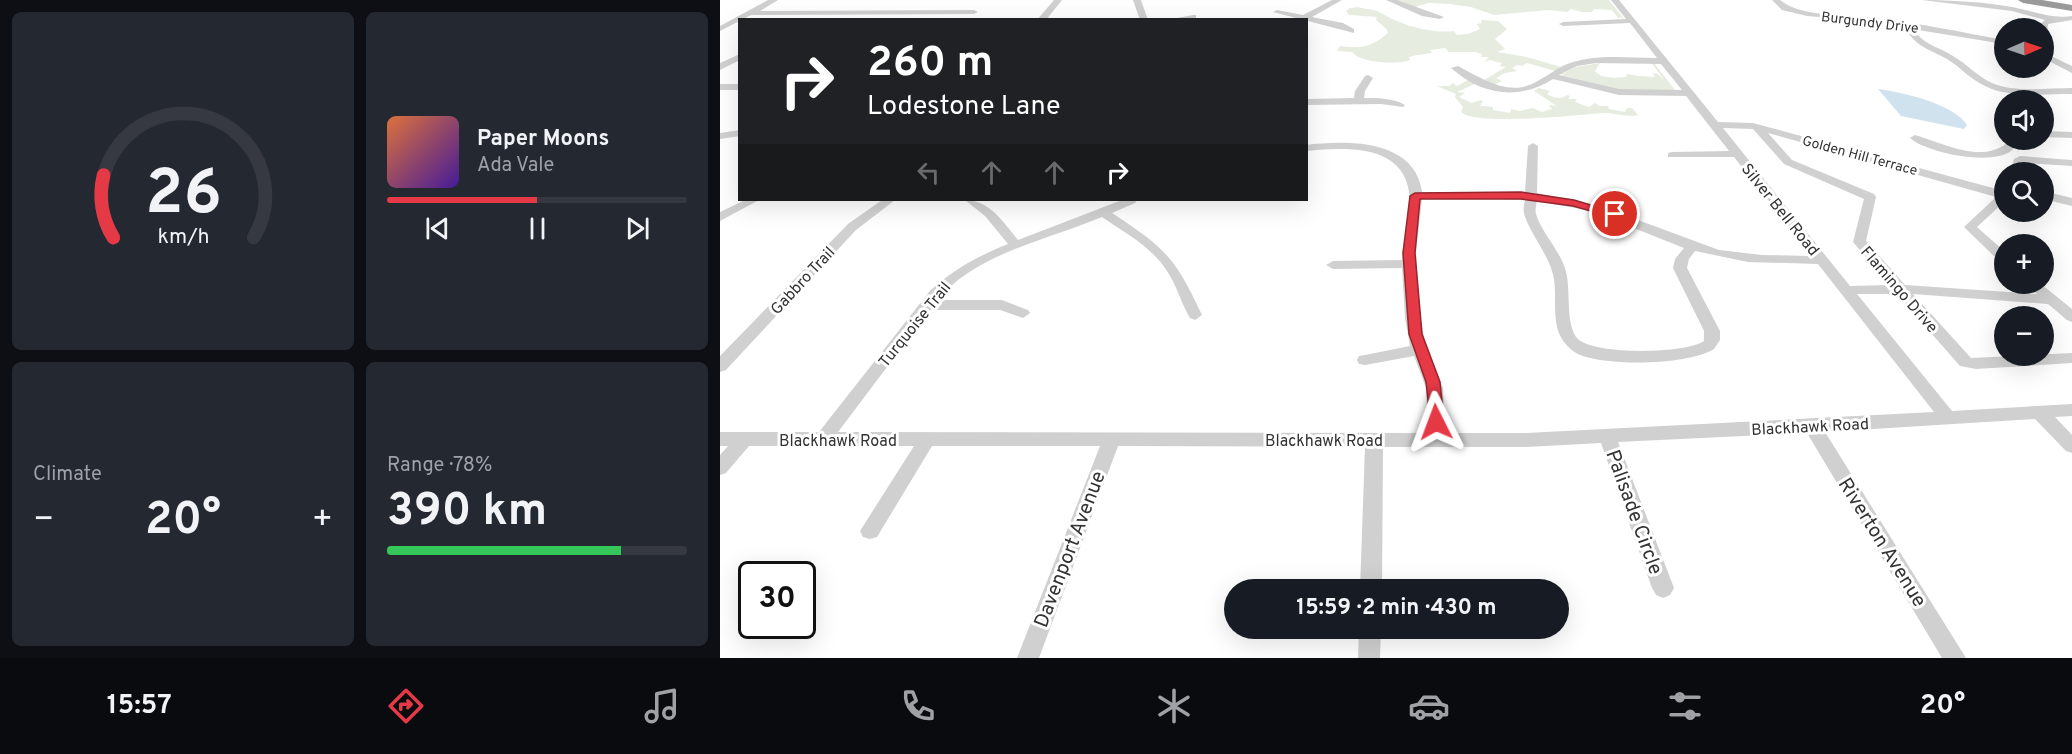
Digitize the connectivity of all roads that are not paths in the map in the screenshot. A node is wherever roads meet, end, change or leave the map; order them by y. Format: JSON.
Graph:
{"nodes":[{"id":1,"x":774,"y":0,"type":"edge"},
{"id":2,"x":1058,"y":0,"type":"edge"},
{"id":3,"x":1137,"y":0,"type":"edge"},
{"id":4,"x":1338,"y":0,"type":"edge"},
{"id":5,"x":1390,"y":0,"type":"edge"},
{"id":6,"x":1615,"y":0,"type":"edge"},
{"id":7,"x":1776,"y":0,"type":"edge"},
{"id":8,"x":1926,"y":0,"type":"edge"},
{"id":9,"x":2023,"y":0,"type":"edge"},
{"id":10,"x":2039,"y":0,"type":"edge"},
{"id":11,"x":846,"y":3,"type":"dead end"},
{"id":12,"x":2072,"y":7,"type":"edge"},
{"id":13,"x":903,"y":11,"type":"junction"},
{"id":14,"x":832,"y":12,"type":"junction"},
{"id":15,"x":1277,"y":12,"type":"dead end"},
{"id":16,"x":749,"y":13,"type":"junction"},
{"id":17,"x":1059,"y":16,"type":"dead end"},
{"id":18,"x":1193,"y":17,"type":"dead end"},
{"id":19,"x":1440,"y":17,"type":"dead end"},
{"id":20,"x":740,"y":18,"type":"edge"},
{"id":21,"x":822,"y":18,"type":"edge"},
{"id":22,"x":894,"y":18,"type":"edge"},
{"id":23,"x":969,"y":18,"type":"edge"},
{"id":24,"x":1043,"y":18,"type":"edge"},
{"id":25,"x":1143,"y":18,"type":"edge"},
{"id":26,"x":1185,"y":18,"type":"edge"},
{"id":27,"x":1298,"y":18,"type":"edge"},
{"id":28,"x":1304,"y":18,"type":"edge"},
{"id":29,"x":2048,"y":18,"type":"edge"},
{"id":30,"x":2072,"y":18,"type":"edge"},
{"id":31,"x":738,"y":19,"type":"edge"},
{"id":32,"x":2054,"y":19,"type":"edge"},
{"id":33,"x":1308,"y":20,"type":"edge"},
{"id":34,"x":1631,"y":21,"type":"junction"},
{"id":35,"x":1563,"y":24,"type":"dead end"},
{"id":36,"x":1915,"y":27,"type":"junction"},
{"id":37,"x":720,"y":29,"type":"edge"},
{"id":38,"x":1351,"y":31,"type":"dead end"},
{"id":39,"x":1994,"y":40,"type":"edge"},
{"id":40,"x":738,"y":57,"type":"edge"},
{"id":41,"x":1662,"y":61,"type":"junction"},
{"id":42,"x":2054,"y":61,"type":"edge"},
{"id":43,"x":720,"y":67,"type":"edge"},
{"id":44,"x":1455,"y":68,"type":"dead end"},
{"id":45,"x":2072,"y":70,"type":"edge"},
{"id":46,"x":1553,"y":76,"type":"junction"},
{"id":47,"x":1368,"y":78,"type":"dead end"},
{"id":48,"x":720,"y":87,"type":"edge"},
{"id":49,"x":738,"y":87,"type":"edge"},
{"id":50,"x":2072,"y":91,"type":"edge"},
{"id":51,"x":1689,"y":93,"type":"junction"},
{"id":52,"x":1359,"y":101,"type":"junction"},
{"id":53,"x":1308,"y":102,"type":"edge"},
{"id":54,"x":1400,"y":105,"type":"dead end"},
{"id":55,"x":1714,"y":125,"type":"junction"},
{"id":56,"x":1757,"y":127,"type":"junction"},
{"id":57,"x":738,"y":133,"type":"edge"},
{"id":58,"x":2054,"y":134,"type":"edge"},
{"id":59,"x":2072,"y":135,"type":"edge"},
{"id":60,"x":720,"y":136,"type":"edge"},
{"id":61,"x":1914,"y":138,"type":"dead end"},
{"id":62,"x":1533,"y":146,"type":"dead end"},
{"id":63,"x":1308,"y":148,"type":"edge"},
{"id":64,"x":2006,"y":150,"type":"edge"},
{"id":65,"x":1737,"y":154,"type":"junction"},
{"id":66,"x":1672,"y":155,"type":"dead end"},
{"id":67,"x":2019,"y":162,"type":"edge"},
{"id":68,"x":2072,"y":163,"type":"edge"},
{"id":69,"x":1994,"y":192,"type":"edge"},
{"id":70,"x":1415,"y":196,"type":"junction"},
{"id":71,"x":1529,"y":196,"type":"junction"},
{"id":72,"x":2054,"y":198,"type":"edge"},
{"id":73,"x":751,"y":201,"type":"edge"},
{"id":74,"x":888,"y":201,"type":"edge"},
{"id":75,"x":972,"y":201,"type":"edge"},
{"id":76,"x":1129,"y":201,"type":"edge"},
{"id":77,"x":2072,"y":202,"type":"edge"},
{"id":78,"x":1994,"y":204,"type":"edge"},
{"id":79,"x":1103,"y":212,"type":"junction"},
{"id":80,"x":720,"y":217,"type":"edge"},
{"id":81,"x":1016,"y":245,"type":"junction"},
{"id":82,"x":1692,"y":246,"type":"junction"},
{"id":83,"x":1994,"y":249,"type":"edge"},
{"id":84,"x":1822,"y":260,"type":"junction"},
{"id":85,"x":1410,"y":264,"type":"junction"},
{"id":86,"x":1333,"y":265,"type":"dead end"},
{"id":87,"x":1900,"y":289,"type":"junction"},
{"id":88,"x":1845,"y":290,"type":"junction"},
{"id":89,"x":2044,"y":294,"type":"edge"},
{"id":90,"x":2051,"y":300,"type":"junction"},
{"id":91,"x":926,"y":305,"type":"junction"},
{"id":92,"x":1023,"y":313,"type":"dead end"},
{"id":93,"x":1195,"y":315,"type":"dead end"},
{"id":94,"x":2072,"y":317,"type":"edge"},
{"id":95,"x":1420,"y":350,"type":"junction"},
{"id":96,"x":2072,"y":358,"type":"edge"},
{"id":97,"x":1365,"y":360,"type":"dead end"},
{"id":98,"x":720,"y":366,"type":"edge"},
{"id":99,"x":2072,"y":410,"type":"edge"},
{"id":100,"x":2039,"y":412,"type":"junction"},
{"id":101,"x":1948,"y":418,"type":"junction"},
{"id":102,"x":1812,"y":426,"type":"junction"},
{"id":103,"x":1607,"y":436,"type":"junction"},
{"id":104,"x":720,"y":439,"type":"edge"},
{"id":105,"x":744,"y":439,"type":"junction"},
{"id":106,"x":823,"y":440,"type":"junction"},
{"id":107,"x":927,"y":440,"type":"junction"},
{"id":108,"x":1374,"y":440,"type":"junction"},
{"id":109,"x":1437,"y":440,"type":"junction"},
{"id":110,"x":1111,"y":441,"type":"junction"},
{"id":111,"x":2072,"y":446,"type":"edge"},
{"id":112,"x":720,"y":468,"type":"edge"},
{"id":113,"x":870,"y":531,"type":"dead end"},
{"id":114,"x":1371,"y":579,"type":"edge"},
{"id":115,"x":1663,"y":588,"type":"dead end"},
{"id":116,"x":1370,"y":639,"type":"edge"},
{"id":117,"x":1028,"y":658,"type":"edge"},
{"id":118,"x":1369,"y":658,"type":"edge"},
{"id":119,"x":1955,"y":658,"type":"edge"}],
"edges":[{"from":1,"to":16,"type":"street"},
{"from":2,"to":24,"type":"street"},
{"from":3,"to":25,"type":"street"},
{"from":4,"to":28,"type":"street"},
{"from":5,"to":19,"type":"street"},
{"from":6,"to":34,"type":"street","name":"Silver Bell Road"},
{"from":7,"to":36,"type":"street","name":"Burgundy Drive"},
{"from":8,"to":29,"type":"street"},
{"from":9,"to":12,"type":"highway"},
{"from":10,"to":12,"type":"highway"},
{"from":11,"to":14,"type":"street"},
{"from":13,"to":14,"type":"street"},
{"from":13,"to":22,"type":"street"},
{"from":13,"to":23,"type":"street"},
{"from":14,"to":16,"type":"street"},
{"from":14,"to":21,"type":"street"},
{"from":15,"to":27,"type":"street"},
{"from":16,"to":20,"type":"street"},
{"from":17,"to":24,"type":"street"},
{"from":18,"to":26,"type":"street"},
{"from":30,"to":32,"type":"street"},
{"from":31,"to":37,"type":"street"},
{"from":33,"to":38,"type":"street"},
{"from":34,"to":35,"type":"street"},
{"from":34,"to":41,"type":"street","name":"Silver Bell Road"},
{"from":36,"to":39,"type":"street","name":"Burgundy Drive"},
{"from":36,"to":50,"type":"street"},
{"from":40,"to":43,"type":"street"},
{"from":41,"to":46,"type":"street"},
{"from":41,"to":51,"type":"street","name":"Silver Bell Road"},
{"from":42,"to":45,"type":"street"},
{"from":44,"to":46,"type":"street"},
{"from":46,"to":51,"type":"street"},
{"from":47,"to":52,"type":"street"},
{"from":48,"to":49,"type":"street"},
{"from":51,"to":55,"type":"street","name":"Silver Bell Road"},
{"from":52,"to":53,"type":"street"},
{"from":52,"to":54,"type":"street"},
{"from":55,"to":56,"type":"street","name":"Golden Hill Terrace"},
{"from":55,"to":65,"type":"street","name":"Silver Bell Road"},
{"from":56,"to":69,"type":"street","name":"Golden Hill Terrace"},
{"from":56,"to":87,"type":"street","name":"Flamingo Drive"},
{"from":57,"to":60,"type":"street"},
{"from":58,"to":59,"type":"street"},
{"from":61,"to":64,"type":"street"},
{"from":62,"to":71,"type":"street"},
{"from":63,"to":70,"type":"street"},
{"from":65,"to":66,"type":"street"},
{"from":65,"to":84,"type":"street","name":"Silver Bell Road"},
{"from":67,"to":68,"type":"street"},
{"from":70,"to":71,"type":"street"},
{"from":70,"to":85,"type":"street"},
{"from":71,"to":82,"type":"street"},
{"from":71,"to":82,"type":"street"},
{"from":72,"to":77,"type":"street"},
{"from":73,"to":80,"type":"street"},
{"from":74,"to":98,"type":"street","name":"Gabbro Trail"},
{"from":75,"to":81,"type":"street"},
{"from":76,"to":79,"type":"street","name":"Turquoise Trail"},
{"from":78,"to":83,"type":"street"},
{"from":79,"to":81,"type":"street","name":"Turquoise Trail"},
{"from":79,"to":93,"type":"street"},
{"from":81,"to":91,"type":"street","name":"Turquoise Trail"},
{"from":82,"to":84,"type":"street"},
{"from":84,"to":88,"type":"street","name":"Silver Bell Road"},
{"from":85,"to":86,"type":"street"},
{"from":85,"to":95,"type":"street"},
{"from":87,"to":88,"type":"street"},
{"from":87,"to":90,"type":"street"},
{"from":87,"to":96,"type":"street","name":"Flamingo Drive"},
{"from":88,"to":101,"type":"street","name":"Silver Bell Road"},
{"from":89,"to":90,"type":"street"},
{"from":90,"to":94,"type":"street"},
{"from":91,"to":92,"type":"street"},
{"from":91,"to":106,"type":"street","name":"Turquoise Trail"},
{"from":95,"to":97,"type":"street"},
{"from":95,"to":109,"type":"street"},
{"from":99,"to":100,"type":"street","name":"Blackhawk Road"},
{"from":100,"to":101,"type":"street","name":"Blackhawk Road"},
{"from":100,"to":111,"type":"street"},
{"from":101,"to":102,"type":"street","name":"Blackhawk Road"},
{"from":102,"to":103,"type":"street","name":"Blackhawk Road"},
{"from":102,"to":119,"type":"street","name":"Riverton Avenue"},
{"from":103,"to":109,"type":"street","name":"Blackhawk Road"},
{"from":103,"to":115,"type":"street","name":"Palisade Circle"},
{"from":104,"to":105,"type":"street","name":"Blackhawk Road"},
{"from":105,"to":106,"type":"street","name":"Blackhawk Road"},
{"from":105,"to":112,"type":"street"},
{"from":106,"to":107,"type":"street","name":"Blackhawk Road"},
{"from":107,"to":110,"type":"street","name":"Blackhawk Road"},
{"from":107,"to":113,"type":"street"},
{"from":108,"to":109,"type":"street","name":"Blackhawk Road"},
{"from":108,"to":110,"type":"street","name":"Blackhawk Road"},
{"from":108,"to":114,"type":"street"},
{"from":110,"to":117,"type":"street","name":"Davenport Avenue"},
{"from":116,"to":118,"type":"street"}]}
